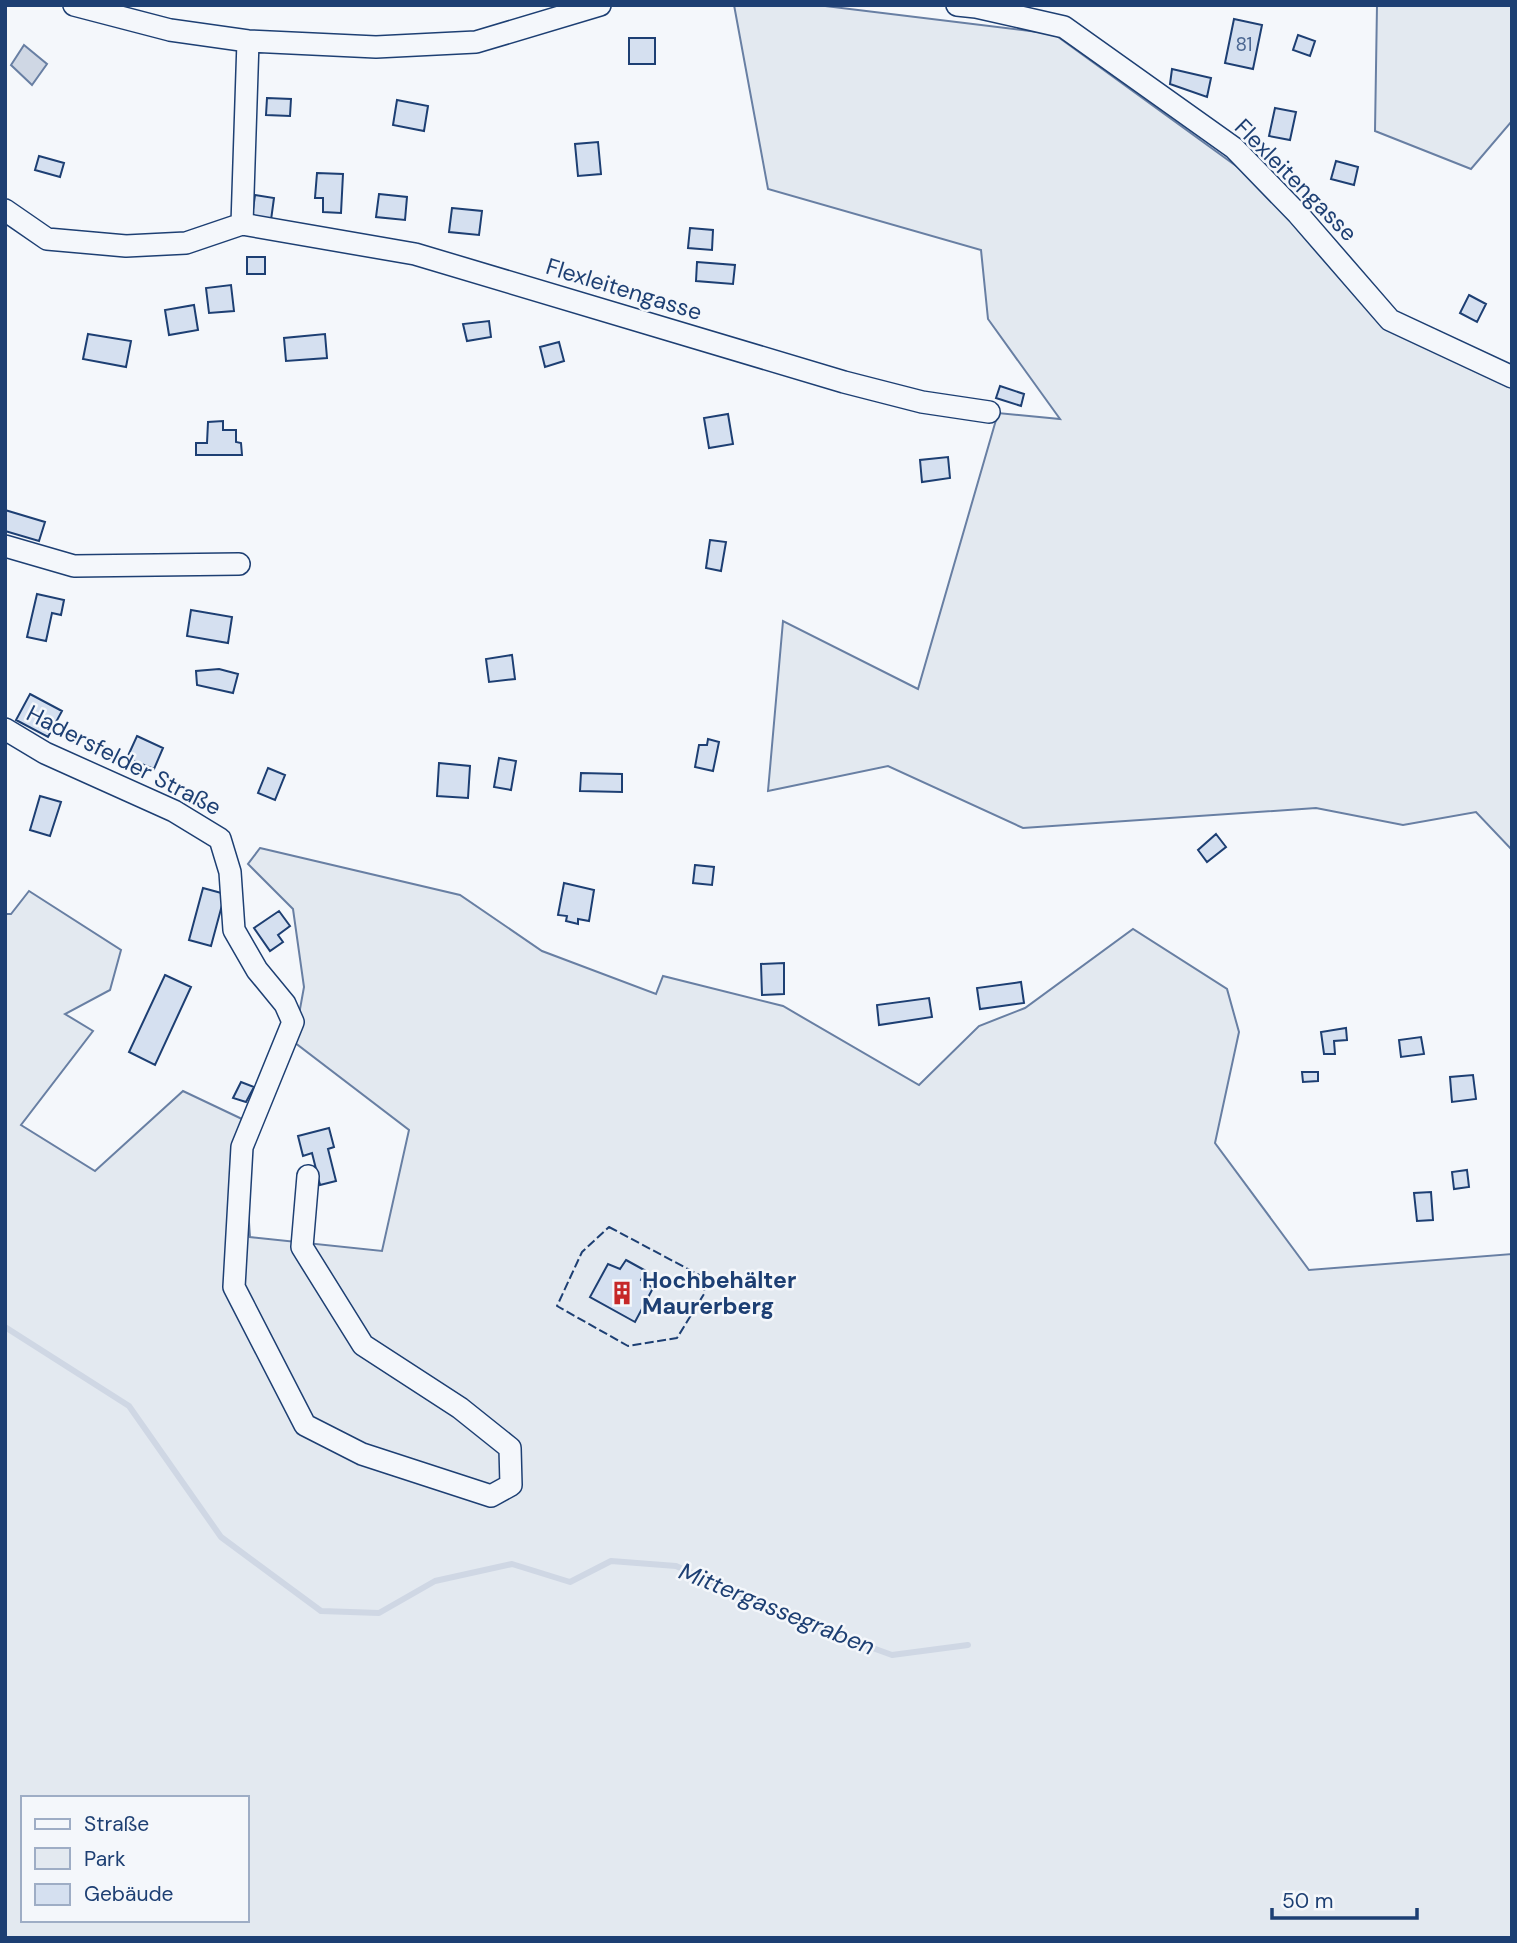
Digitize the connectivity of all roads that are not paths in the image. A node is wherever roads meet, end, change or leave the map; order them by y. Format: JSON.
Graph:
{"nodes":[{"id":1,"x":74,"y":5,"type":"edge"},
{"id":2,"x":600,"y":5,"type":"edge"},
{"id":3,"x":957,"y":5,"type":"edge"},
{"id":4,"x":248,"y":41,"type":"junction"},
{"id":5,"x":5,"y":210,"type":"edge"},
{"id":6,"x":242,"y":223,"type":"junction"},
{"id":7,"x":1512,"y":377,"type":"edge"},
{"id":8,"x":989,"y":412,"type":"dead end"},
{"id":9,"x":5,"y":546,"type":"edge"},
{"id":10,"x":239,"y":564,"type":"dead end"},
{"id":11,"x":5,"y":729,"type":"edge"},
{"id":12,"x":308,"y":1176,"type":"dead end"}],
"edges":[{"from":1,"to":4,"type":"street"},
{"from":2,"to":4,"type":"street"},
{"from":3,"to":7,"type":"street","name":"Flexleitengasse"},
{"from":4,"to":6,"type":"street"},
{"from":5,"to":6,"type":"street","name":"Flexleitengasse"},
{"from":6,"to":8,"type":"street","name":"Flexleitengasse"},
{"from":9,"to":10,"type":"street"},
{"from":11,"to":12,"type":"street","name":"Hadersfelder Straße"}]}
